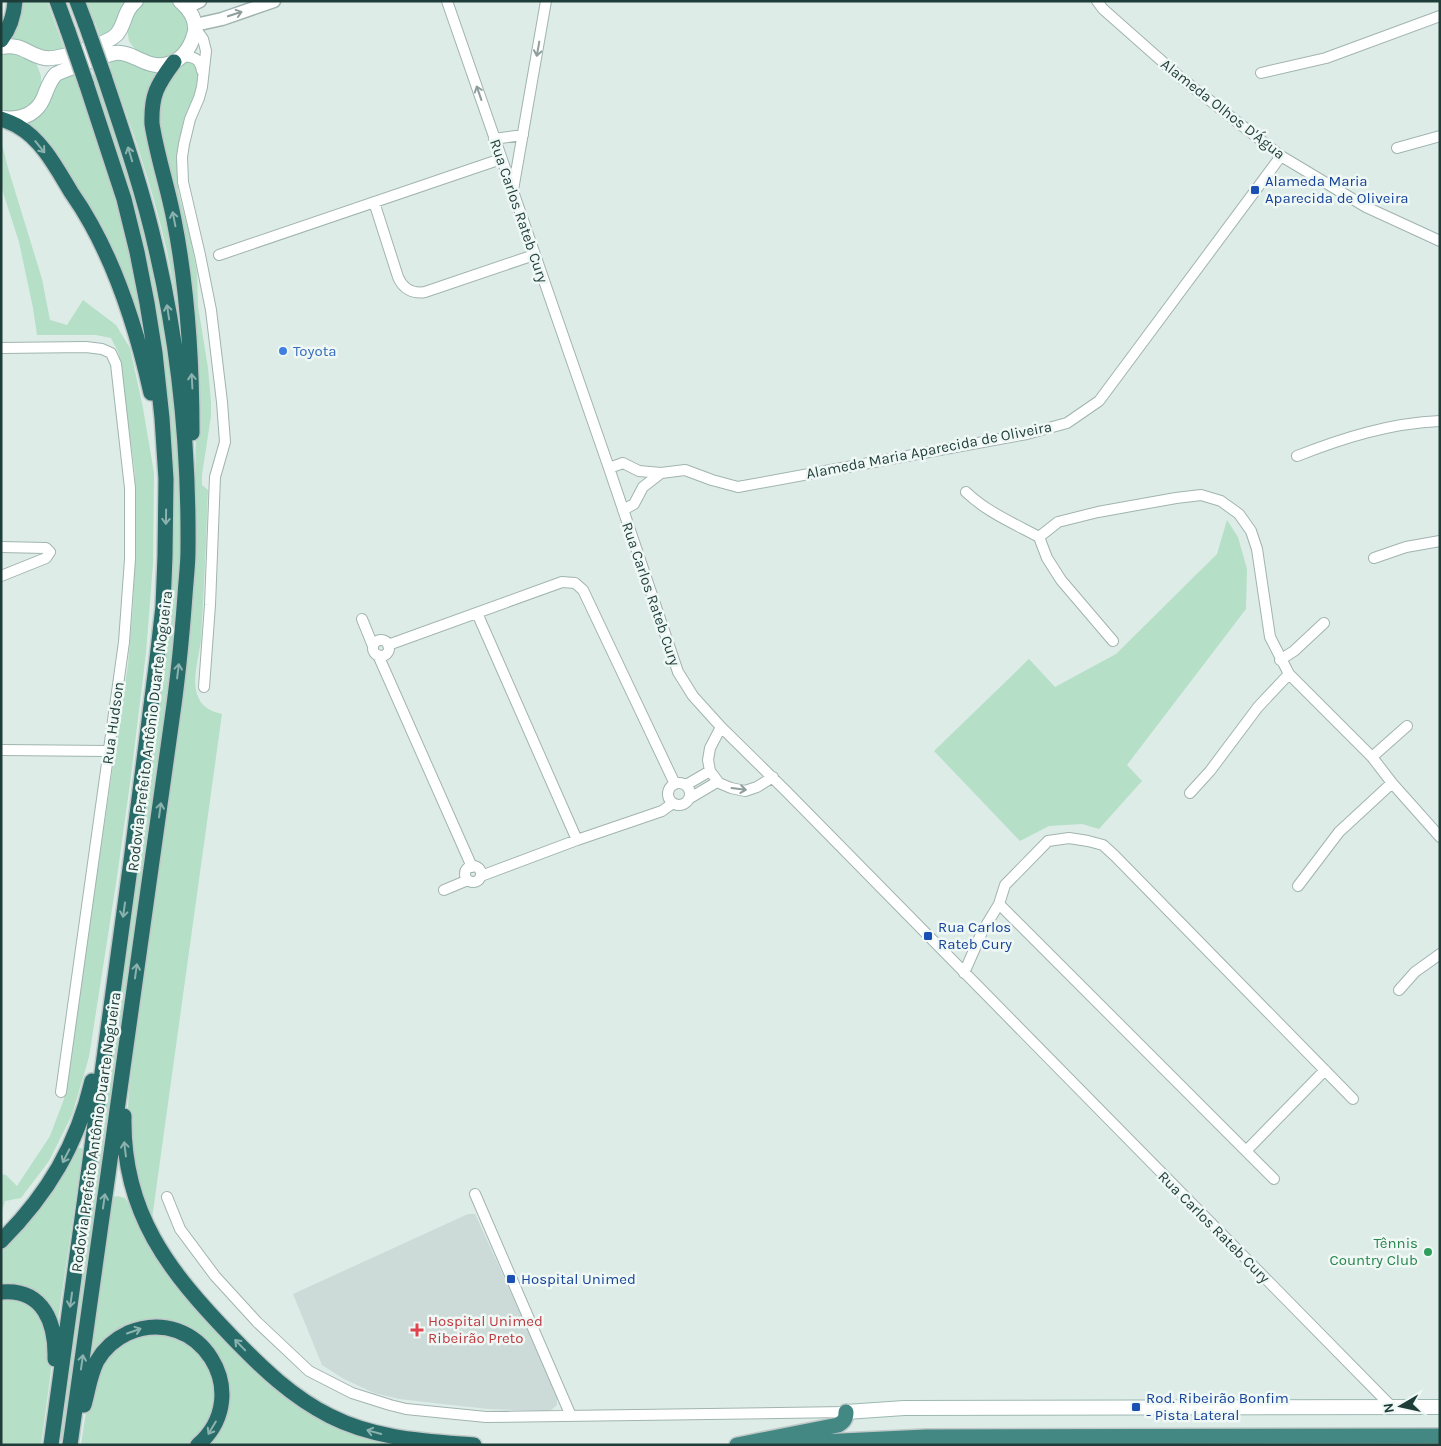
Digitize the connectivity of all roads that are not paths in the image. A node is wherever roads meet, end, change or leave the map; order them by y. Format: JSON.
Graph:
{"nodes":[{"id":1,"x":15,"y":1,"type":"edge"},
{"id":2,"x":58,"y":1,"type":"edge"},
{"id":3,"x":77,"y":1,"type":"edge"},
{"id":4,"x":136,"y":1,"type":"edge"},
{"id":5,"x":200,"y":1,"type":"edge"},
{"id":6,"x":274,"y":1,"type":"edge"},
{"id":7,"x":447,"y":1,"type":"edge"},
{"id":8,"x":546,"y":1,"type":"edge"},
{"id":9,"x":1097,"y":1,"type":"edge"},
{"id":10,"x":184,"y":3,"type":"edge"},
{"id":11,"x":1440,"y":16,"type":"edge"},
{"id":12,"x":195,"y":27,"type":"junction"},
{"id":13,"x":1,"y":40,"type":"edge"},
{"id":14,"x":1,"y":47,"type":"edge"},
{"id":15,"x":179,"y":59,"type":"junction"},
{"id":16,"x":1261,"y":73,"type":"dead end"},
{"id":17,"x":203,"y":77,"type":"junction"},
{"id":18,"x":1,"y":118,"type":"edge"},
{"id":19,"x":523,"y":135,"type":"junction"},
{"id":20,"x":1440,"y":136,"type":"edge"},
{"id":21,"x":494,"y":140,"type":"junction"},
{"id":22,"x":1397,"y":148,"type":"dead end"},
{"id":23,"x":1280,"y":156,"type":"junction"},
{"id":24,"x":501,"y":159,"type":"junction"},
{"id":25,"x":513,"y":192,"type":"junction"},
{"id":26,"x":374,"y":202,"type":"junction"},
{"id":27,"x":1440,"y":241,"type":"edge"},
{"id":28,"x":219,"y":255,"type":"dead end"},
{"id":29,"x":534,"y":255,"type":"junction"},
{"id":30,"x":1,"y":348,"type":"edge"},
{"id":31,"x":1440,"y":421,"type":"edge"},
{"id":32,"x":1297,"y":456,"type":"dead end"},
{"id":33,"x":609,"y":468,"type":"junction"},
{"id":34,"x":639,"y":471,"type":"junction"},
{"id":35,"x":661,"y":473,"type":"junction"},
{"id":36,"x":166,"y":479,"type":"junction"},
{"id":37,"x":644,"y":487,"type":"junction"},
{"id":38,"x":966,"y":492,"type":"dead end"},
{"id":39,"x":623,"y":510,"type":"junction"},
{"id":40,"x":1039,"y":537,"type":"junction"},
{"id":41,"x":1440,"y":541,"type":"edge"},
{"id":42,"x":1,"y":547,"type":"edge"},
{"id":43,"x":188,"y":552,"type":"junction"},
{"id":44,"x":1374,"y":558,"type":"dead end"},
{"id":45,"x":1,"y":576,"type":"edge"},
{"id":46,"x":477,"y":613,"type":"junction"},
{"id":47,"x":362,"y":619,"type":"dead end"},
{"id":48,"x":1324,"y":623,"type":"dead end"},
{"id":49,"x":1113,"y":641,"type":"dead end"},
{"id":50,"x":376,"y":651,"type":"junction"},
{"id":51,"x":1280,"y":660,"type":"junction"},
{"id":52,"x":1289,"y":674,"type":"junction"},
{"id":53,"x":204,"y":687,"type":"dead end"},
{"id":54,"x":1407,"y":726,"type":"dead end"},
{"id":55,"x":721,"y":727,"type":"junction"},
{"id":56,"x":1,"y":750,"type":"edge"},
{"id":57,"x":109,"y":751,"type":"junction"},
{"id":58,"x":1372,"y":757,"type":"junction"},
{"id":59,"x":710,"y":771,"type":"junction"},
{"id":60,"x":772,"y":777,"type":"junction"},
{"id":61,"x":717,"y":782,"type":"junction"},
{"id":62,"x":1392,"y":782,"type":"junction"},
{"id":63,"x":681,"y":785,"type":"junction"},
{"id":64,"x":1190,"y":792,"type":"dead end"},
{"id":65,"x":690,"y":798,"type":"junction"},
{"id":66,"x":673,"y":804,"type":"junction"},
{"id":67,"x":1440,"y":837,"type":"edge"},
{"id":68,"x":577,"y":840,"type":"junction"},
{"id":69,"x":472,"y":866,"type":"junction"},
{"id":70,"x":481,"y":876,"type":"junction"},
{"id":71,"x":468,"y":880,"type":"junction"},
{"id":72,"x":1298,"y":886,"type":"dead end"},
{"id":73,"x":444,"y":890,"type":"dead end"},
{"id":74,"x":999,"y":904,"type":"junction"},
{"id":75,"x":1440,"y":954,"type":"edge"},
{"id":76,"x":964,"y":973,"type":"junction"},
{"id":77,"x":1399,"y":990,"type":"dead end"},
{"id":78,"x":112,"y":991,"type":"junction"},
{"id":79,"x":133,"y":991,"type":"junction"},
{"id":80,"x":1325,"y":1070,"type":"junction"},
{"id":81,"x":61,"y":1092,"type":"dead end"},
{"id":82,"x":1353,"y":1099,"type":"dead end"},
{"id":83,"x":1246,"y":1150,"type":"junction"},
{"id":84,"x":1274,"y":1178,"type":"dead end"},
{"id":85,"x":475,"y":1194,"type":"dead end"},
{"id":86,"x":166,"y":1197,"type":"dead end"},
{"id":87,"x":1,"y":1241,"type":"edge"},
{"id":88,"x":1,"y":1292,"type":"edge"},
{"id":89,"x":1391,"y":1406,"type":"junction"},
{"id":90,"x":1440,"y":1407,"type":"edge"},
{"id":91,"x":846,"y":1412,"type":"junction"},
{"id":92,"x":571,"y":1416,"type":"junction"},
{"id":93,"x":54,"y":1426,"type":"junction"},
{"id":94,"x":1440,"y":1436,"type":"edge"},
{"id":95,"x":51,"y":1445,"type":"edge"},
{"id":96,"x":71,"y":1445,"type":"edge"},
{"id":97,"x":198,"y":1445,"type":"edge"},
{"id":98,"x":474,"y":1445,"type":"edge"},
{"id":99,"x":737,"y":1445,"type":"edge"},
{"id":100,"x":756,"y":1445,"type":"edge"}],
"edges":[{"from":1,"to":13,"type":"highway"},
{"from":2,"to":36,"type":"highway","name":"Rodovia Prefeito Antônio Duarte Nogueira","bridge":true},
{"from":43,"to":3,"type":"highway","name":"Rodovia Prefeito Antônio Duarte Nogueira","one_way":true,"bridge":true},
{"from":4,"to":14,"type":"main road"},
{"from":5,"to":10,"type":"street"},
{"from":12,"to":6,"type":"street","one_way":true},
{"from":21,"to":7,"type":"street","name":"Rua Carlos Rateb Cury","one_way":true},
{"from":8,"to":19,"type":"street","one_way":true},
{"from":9,"to":23,"type":"street","name":"Alameda Olhos D'Água"},
{"from":10,"to":12,"type":"main road"},
{"from":11,"to":16,"type":"street"},
{"from":12,"to":15,"type":"main road"},
{"from":12,"to":17,"type":"street"},
{"from":15,"to":17,"type":"street"},
{"from":15,"to":18,"type":"main road"},
{"from":43,"to":15,"type":"highway","one_way":true},
{"from":17,"to":53,"type":"street"},
{"from":18,"to":36,"type":"highway","one_way":true},
{"from":19,"to":21,"type":"street"},
{"from":19,"to":25,"type":"street"},
{"from":20,"to":22,"type":"street"},
{"from":21,"to":24,"type":"street","name":"Rua Carlos Rateb Cury"},
{"from":23,"to":27,"type":"street","name":"Alameda Olhos D'Água"},
{"from":23,"to":35,"type":"street","name":"Alameda Maria Aparecida de Oliveira"},
{"from":24,"to":25,"type":"street","name":"Rua Carlos Rateb Cury"},
{"from":24,"to":26,"type":"street"},
{"from":25,"to":29,"type":"street","name":"Rua Carlos Rateb Cury"},
{"from":26,"to":28,"type":"street"},
{"from":26,"to":29,"type":"street"},
{"from":29,"to":33,"type":"street","name":"Rua Carlos Rateb Cury"},
{"from":30,"to":57,"type":"street","name":"Rua Hudson"},
{"from":31,"to":32,"type":"street"},
{"from":33,"to":34,"type":"street","name":"Alameda Maria Aparecida de Oliveira"},
{"from":33,"to":39,"type":"street","name":"Rua Carlos Rateb Cury"},
{"from":34,"to":35,"type":"street","name":"Alameda Maria Aparecida de Oliveira"},
{"from":34,"to":37,"type":"street"},
{"from":35,"to":37,"type":"street"},
{"from":36,"to":78,"type":"highway","name":"Rodovia Prefeito Antônio Duarte Nogueira","one_way":true},
{"from":37,"to":39,"type":"street"},
{"from":38,"to":40,"type":"street"},
{"from":39,"to":55,"type":"street","name":"Rua Carlos Rateb Cury"},
{"from":40,"to":49,"type":"street"},
{"from":40,"to":51,"type":"street"},
{"from":41,"to":44,"type":"street"},
{"from":42,"to":45,"type":"street"},
{"from":79,"to":43,"type":"highway","name":"Rodovia Prefeito Antônio Duarte Nogueira","one_way":true},
{"from":46,"to":50,"type":"street"},
{"from":46,"to":63,"type":"street"},
{"from":46,"to":68,"type":"street"},
{"from":47,"to":50,"type":"street"},
{"from":48,"to":51,"type":"street"},
{"from":50,"to":69,"type":"street"},
{"from":51,"to":52,"type":"street"},
{"from":52,"to":58,"type":"street"},
{"from":52,"to":64,"type":"street"},
{"from":54,"to":58,"type":"street"},
{"from":55,"to":59,"type":"street"},
{"from":55,"to":60,"type":"street","name":"Rua Carlos Rateb Cury"},
{"from":56,"to":57,"type":"street"},
{"from":57,"to":81,"type":"street","name":"Rua Hudson"},
{"from":58,"to":62,"type":"street"},
{"from":59,"to":61,"type":"street"},
{"from":59,"to":63,"type":"street"},
{"from":61,"to":60,"type":"street","one_way":true},
{"from":60,"to":76,"type":"street","name":"Rua Carlos Rateb Cury"},
{"from":61,"to":65,"type":"street"},
{"from":62,"to":67,"type":"street"},
{"from":62,"to":72,"type":"street"},
{"from":63,"to":65,"type":"street"},
{"from":63,"to":66,"type":"street"},
{"from":65,"to":66,"type":"street"},
{"from":66,"to":68,"type":"street"},
{"from":68,"to":70,"type":"street"},
{"from":69,"to":70,"type":"street"},
{"from":69,"to":71,"type":"street"},
{"from":70,"to":71,"type":"street"},
{"from":71,"to":73,"type":"street"},
{"from":74,"to":76,"type":"street"},
{"from":74,"to":80,"type":"street"},
{"from":74,"to":83,"type":"street"},
{"from":75,"to":77,"type":"street"},
{"from":76,"to":89,"type":"street","name":"Rua Carlos Rateb Cury"},
{"from":78,"to":87,"type":"highway","one_way":true},
{"from":78,"to":93,"type":"highway","name":"Rodovia Prefeito Antônio Duarte Nogueira","one_way":true},
{"from":96,"to":79,"type":"highway","name":"Rodovia Prefeito Antônio Duarte Nogueira","one_way":true},
{"from":98,"to":79,"type":"highway","one_way":true},
{"from":80,"to":82,"type":"street"},
{"from":80,"to":83,"type":"street"},
{"from":83,"to":84,"type":"street"},
{"from":85,"to":92,"type":"street"},
{"from":86,"to":92,"type":"street"},
{"from":88,"to":93,"type":"highway"},
{"from":89,"to":90,"type":"main road"},
{"from":89,"to":91,"type":"main road"},
{"from":91,"to":92,"type":"street"},
{"from":91,"to":99,"type":"highway"},
{"from":93,"to":95,"type":"highway","name":"Rodovia Prefeito Antônio Duarte Nogueira"},
{"from":94,"to":100,"type":"highway"},
{"from":96,"to":97,"type":"highway","one_way":true}]}
